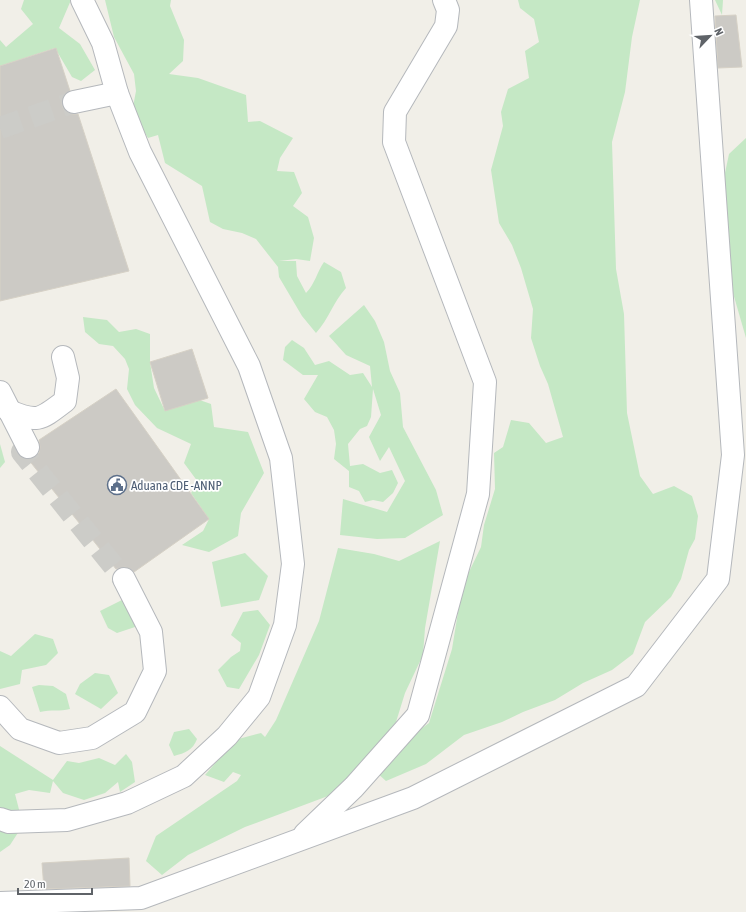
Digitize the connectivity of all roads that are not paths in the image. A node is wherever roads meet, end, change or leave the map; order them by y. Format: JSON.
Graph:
{"nodes":[{"id":1,"x":82,"y":0,"type":"edge"},
{"id":2,"x":444,"y":0,"type":"edge"},
{"id":3,"x":701,"y":0,"type":"edge"},
{"id":4,"x":117,"y":93,"type":"junction"},
{"id":5,"x":74,"y":102,"type":"tunnel mouth"},
{"id":6,"x":63,"y":357,"type":"dead end"},
{"id":7,"x":4,"y":401,"type":"edge"},
{"id":8,"x":28,"y":447,"type":"tunnel mouth"},
{"id":9,"x":124,"y":579,"type":"tunnel mouth"},
{"id":10,"x":0,"y":707,"type":"edge"},
{"id":11,"x":0,"y":819,"type":"edge"},
{"id":12,"x":300,"y":840,"type":"junction"},
{"id":13,"x":0,"y":903,"type":"edge"}],
"edges":[{"from":1,"to":4,"type":"lane"},
{"from":2,"to":12,"type":"lane"},
{"from":3,"to":12,"type":"lane"},
{"from":4,"to":5,"type":"lane"},
{"from":4,"to":11,"type":"lane"},
{"from":6,"to":7,"type":"lane"},
{"from":7,"to":8,"type":"lane"},
{"from":9,"to":10,"type":"lane"},
{"from":12,"to":13,"type":"lane"}]}
